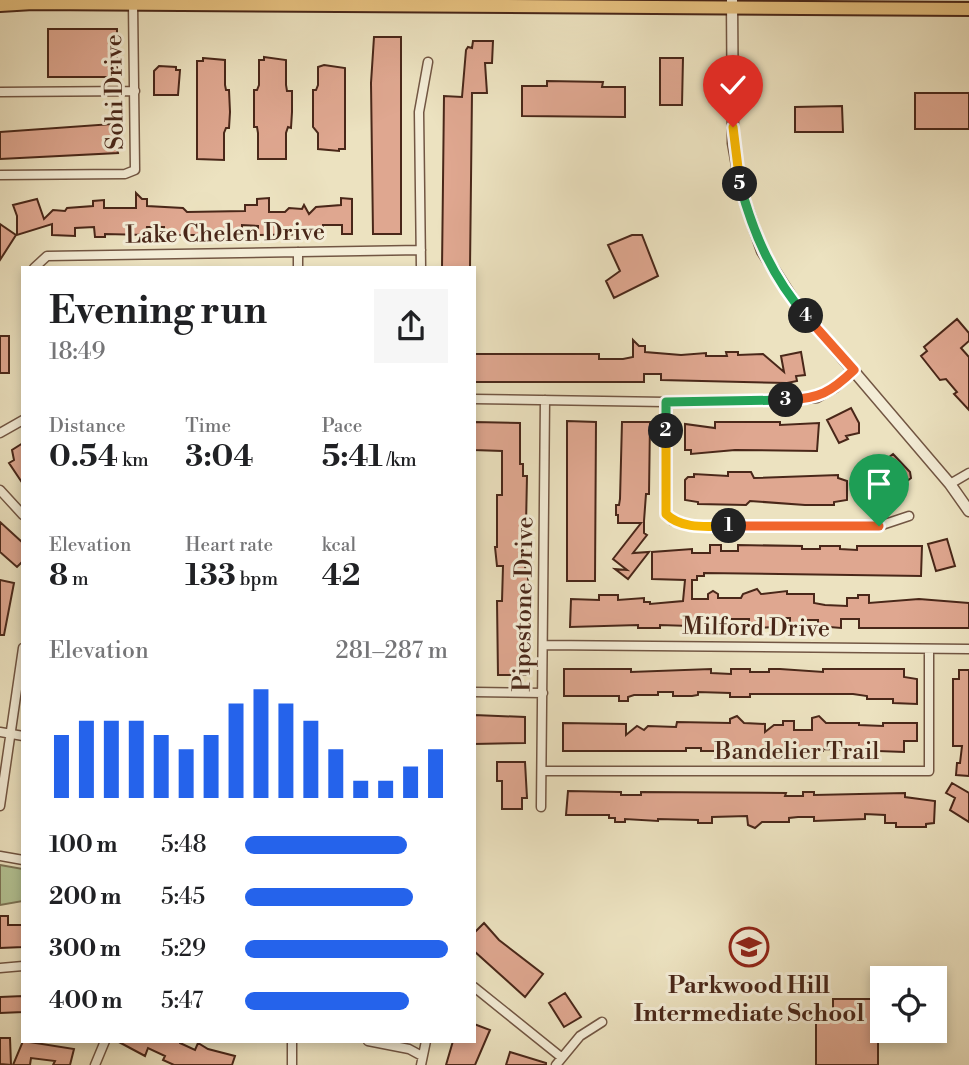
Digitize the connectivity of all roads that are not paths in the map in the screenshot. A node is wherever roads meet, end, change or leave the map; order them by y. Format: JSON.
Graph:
{"nodes":[{"id":1,"x":133,"y":2,"type":"edge"},
{"id":2,"x":733,"y":4,"type":"edge"},
{"id":3,"x":0,"y":5,"type":"edge"},
{"id":4,"x":969,"y":9,"type":"edge"},
{"id":5,"x":428,"y":62,"type":"dead end"},
{"id":6,"x":135,"y":91,"type":"junction"},
{"id":7,"x":0,"y":92,"type":"edge"},
{"id":8,"x":0,"y":175,"type":"edge"},
{"id":9,"x":421,"y":250,"type":"junction"},
{"id":10,"x":298,"y":252,"type":"junction"},
{"id":11,"x":36,"y":266,"type":"edge"},
{"id":12,"x":298,"y":266,"type":"edge"},
{"id":13,"x":421,"y":266,"type":"edge"},
{"id":14,"x":854,"y":370,"type":"junction"},
{"id":15,"x":476,"y":399,"type":"edge"},
{"id":16,"x":545,"y":400,"type":"junction"},
{"id":17,"x":666,"y":402,"type":"junction"},
{"id":18,"x":21,"y":421,"type":"edge"},
{"id":19,"x":0,"y":433,"type":"edge"},
{"id":20,"x":969,"y":472,"type":"edge"},
{"id":21,"x":950,"y":484,"type":"junction"},
{"id":22,"x":0,"y":490,"type":"edge"},
{"id":23,"x":969,"y":511,"type":"edge"},
{"id":24,"x":21,"y":513,"type":"edge"},
{"id":25,"x":909,"y":516,"type":"dead end"},
{"id":26,"x":543,"y":645,"type":"junction"},
{"id":27,"x":929,"y":649,"type":"junction"},
{"id":28,"x":969,"y":649,"type":"edge"},
{"id":29,"x":21,"y":657,"type":"edge"},
{"id":30,"x":476,"y":692,"type":"edge"},
{"id":31,"x":542,"y":693,"type":"junction"},
{"id":32,"x":5,"y":733,"type":"edge"},
{"id":33,"x":542,"y":771,"type":"junction"},
{"id":34,"x":0,"y":806,"type":"edge"},
{"id":35,"x":541,"y":807,"type":"dead end"},
{"id":36,"x":0,"y":856,"type":"edge"},
{"id":37,"x":21,"y":860,"type":"edge"},
{"id":38,"x":21,"y":966,"type":"edge"},
{"id":39,"x":0,"y":968,"type":"edge"},
{"id":40,"x":476,"y":989,"type":"edge"},
{"id":41,"x":602,"y":1023,"type":"dead end"},
{"id":42,"x":104,"y":1043,"type":"edge"},
{"id":43,"x":292,"y":1043,"type":"edge"},
{"id":44,"x":378,"y":1043,"type":"edge"},
{"id":45,"x":425,"y":1043,"type":"edge"},
{"id":46,"x":421,"y":1060,"type":"edge"},
{"id":47,"x":558,"y":1061,"type":"edge"},
{"id":48,"x":94,"y":1065,"type":"edge"},
{"id":49,"x":292,"y":1065,"type":"edge"}],
"edges":[{"from":1,"to":2,"type":"main road"},
{"from":1,"to":3,"type":"main road"},
{"from":1,"to":6,"type":"street","name":"Sohi Drive"},
{"from":2,"to":4,"type":"main road"},
{"from":2,"to":14,"type":"street"},
{"from":5,"to":9,"type":"street"},
{"from":6,"to":7,"type":"street"},
{"from":6,"to":8,"type":"street","name":"Sohi Drive"},
{"from":9,"to":10,"type":"street","name":"Lake Chelen Drive"},
{"from":9,"to":13,"type":"street"},
{"from":10,"to":11,"type":"street","name":"Lake Chelen Drive"},
{"from":10,"to":12,"type":"street"},
{"from":14,"to":17,"type":"street"},
{"from":14,"to":21,"type":"street"},
{"from":15,"to":16,"type":"street"},
{"from":16,"to":17,"type":"street"},
{"from":16,"to":26,"type":"street","name":"Pipestone Drive"},
{"from":17,"to":25,"type":"street"},
{"from":18,"to":19,"type":"street"},
{"from":20,"to":21,"type":"street"},
{"from":21,"to":23,"type":"street"},
{"from":22,"to":24,"type":"street"},
{"from":26,"to":27,"type":"street","name":"Milford Drive"},
{"from":26,"to":31,"type":"street","name":"Pipestone Drive"},
{"from":27,"to":28,"type":"street","name":"Milford Drive"},
{"from":27,"to":33,"type":"street","name":"Bandelier Trail"},
{"from":29,"to":32,"type":"street"},
{"from":30,"to":31,"type":"street"},
{"from":31,"to":33,"type":"street","name":"Pipestone Drive"},
{"from":32,"to":34,"type":"street"},
{"from":33,"to":35,"type":"street","name":"Pipestone Drive"},
{"from":36,"to":37,"type":"street"},
{"from":38,"to":39,"type":"street"},
{"from":40,"to":47,"type":"street"},
{"from":41,"to":47,"type":"street"},
{"from":42,"to":48,"type":"street"},
{"from":43,"to":49,"type":"street"},
{"from":44,"to":46,"type":"street"},
{"from":45,"to":46,"type":"street"}]}
